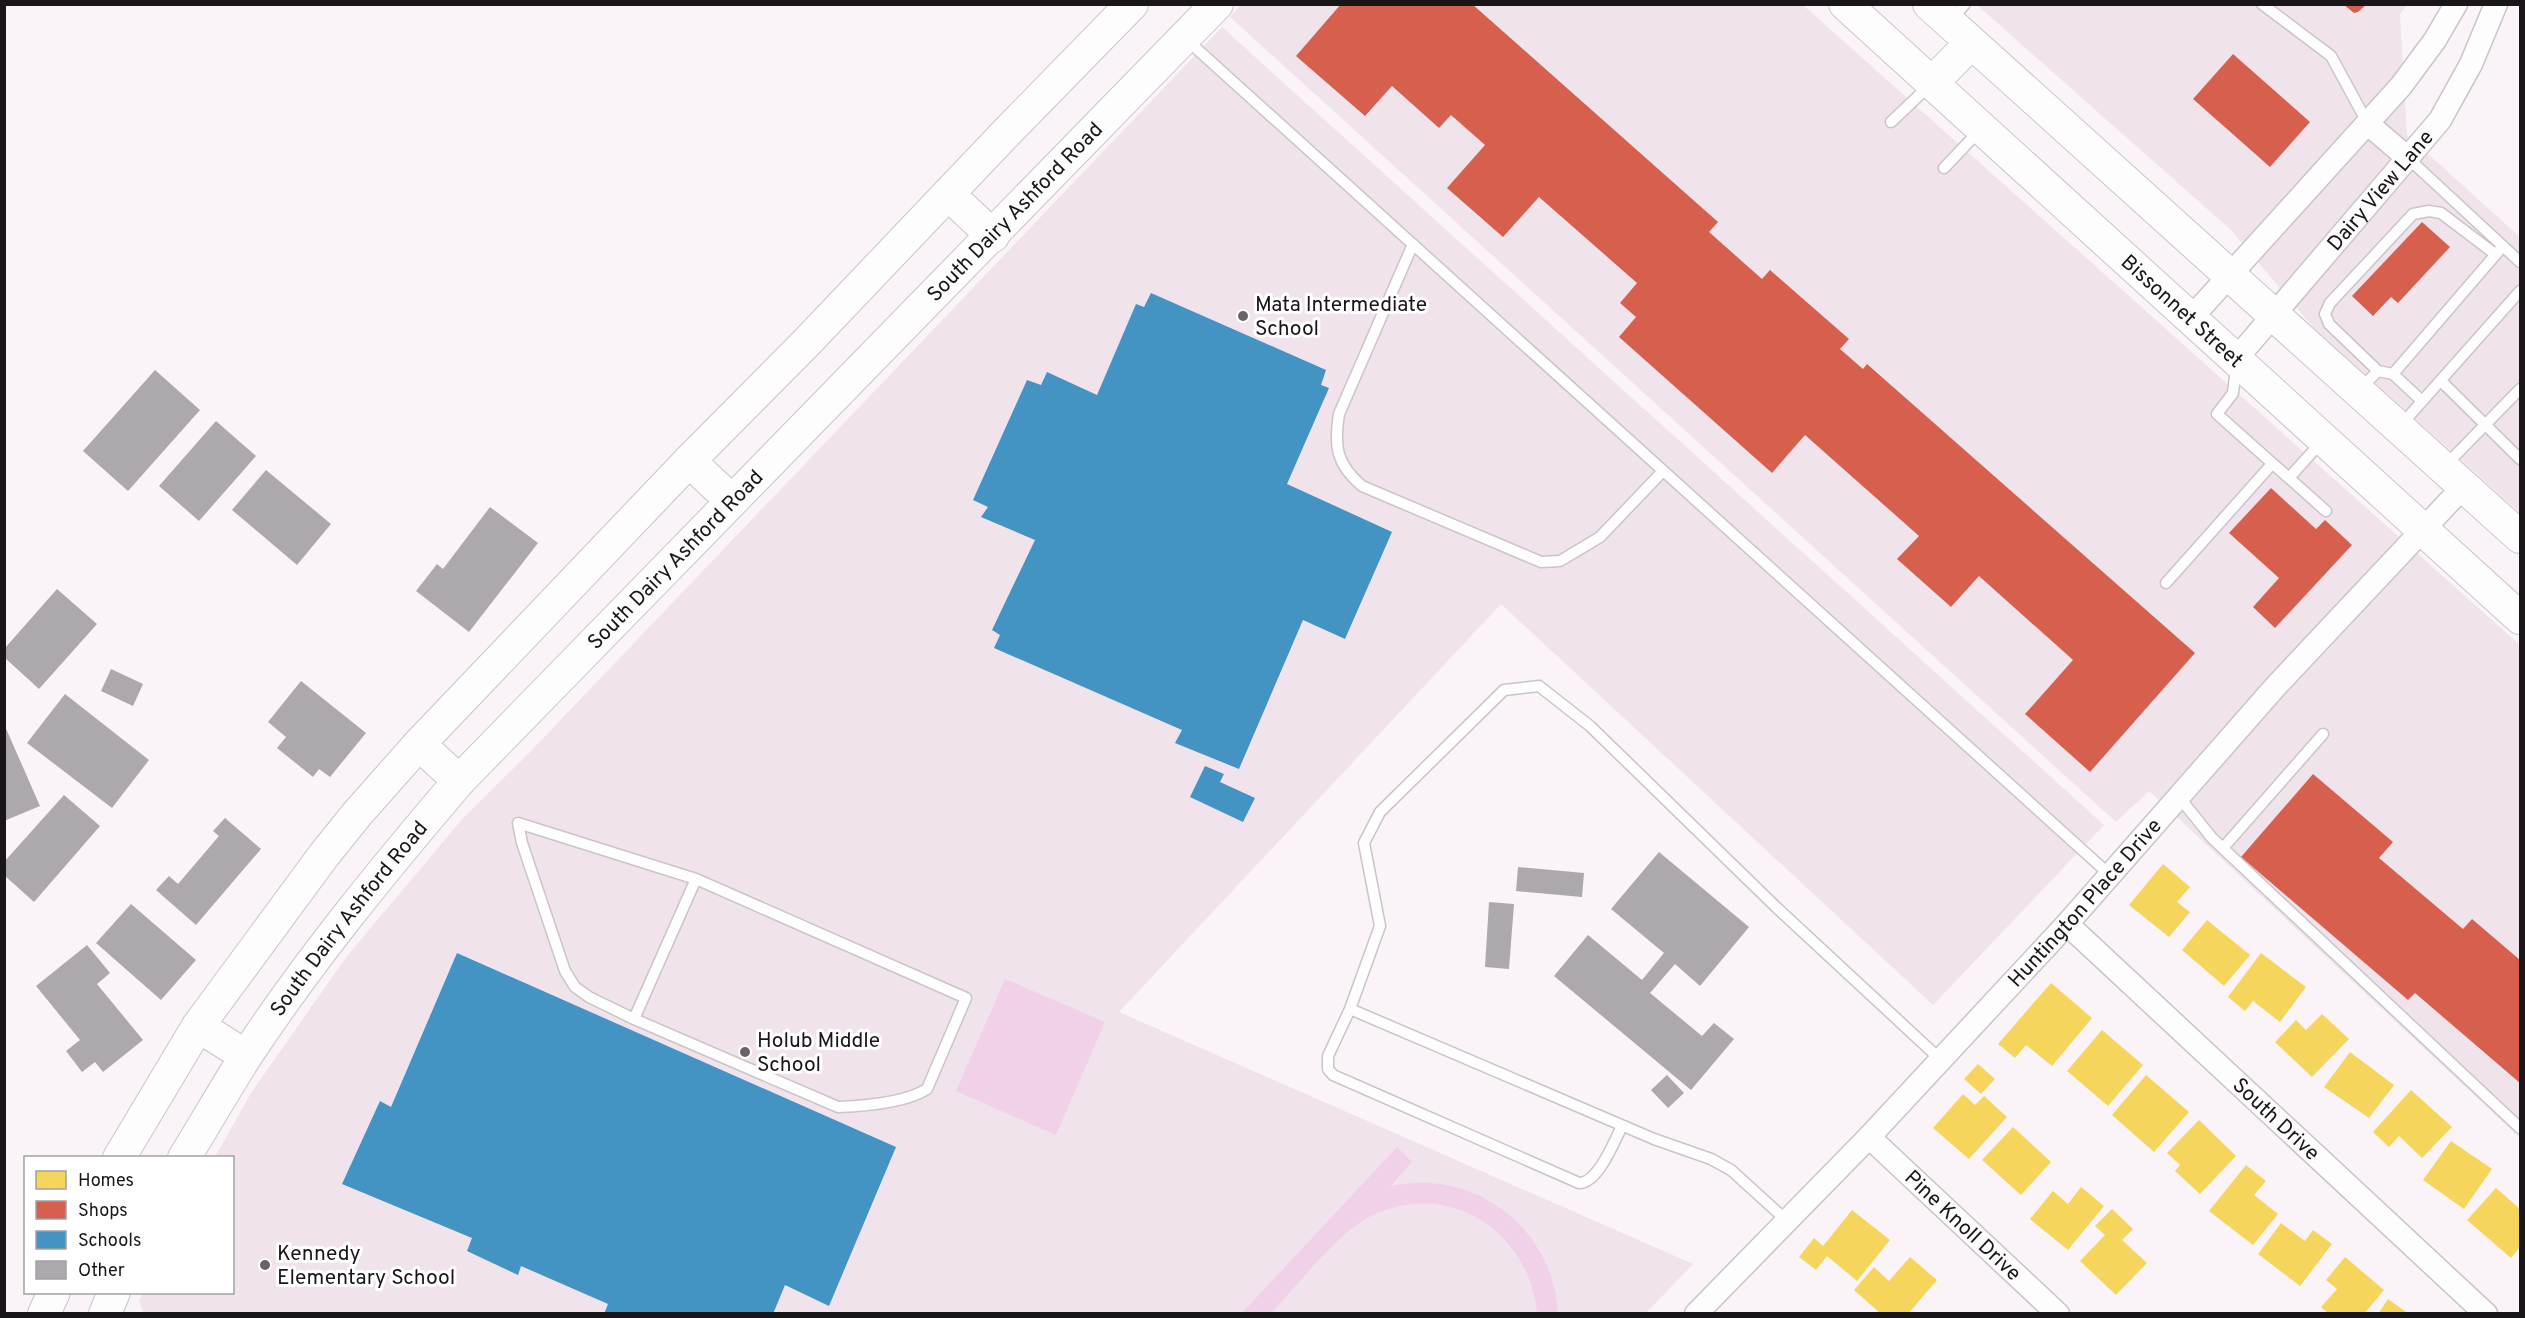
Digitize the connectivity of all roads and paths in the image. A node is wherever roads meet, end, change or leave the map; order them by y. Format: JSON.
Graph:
{"nodes":[{"id":1,"x":1132,"y":4,"type":"edge"},
{"id":2,"x":1217,"y":4,"type":"edge"},
{"id":3,"x":1845,"y":4,"type":"edge"},
{"id":4,"x":2262,"y":4,"type":"edge"},
{"id":5,"x":2456,"y":4,"type":"edge"},
{"id":6,"x":2496,"y":4,"type":"edge"},
{"id":7,"x":1947,"y":10,"type":"edge"},
{"id":8,"x":1185,"y":38,"type":"junction"},
{"id":9,"x":1971,"y":43,"type":"junction"},
{"id":10,"x":1932,"y":83,"type":"junction"},
{"id":11,"x":1891,"y":122,"type":"dead end"},
{"id":12,"x":2368,"y":124,"type":"junction"},
{"id":13,"x":1982,"y":128,"type":"junction"},
{"id":14,"x":2409,"y":159,"type":"junction"},
{"id":15,"x":1944,"y":168,"type":"dead end"},
{"id":16,"x":948,"y":194,"type":"junction"},
{"id":17,"x":993,"y":236,"type":"junction"},
{"id":18,"x":1413,"y":244,"type":"junction"},
{"id":19,"x":2499,"y":250,"type":"junction"},
{"id":20,"x":2520,"y":262,"type":"edge"},
{"id":21,"x":2229,"y":275,"type":"junction"},
{"id":22,"x":2520,"y":291,"type":"edge"},
{"id":23,"x":2274,"y":315,"type":"junction"},
{"id":24,"x":2191,"y":318,"type":"junction"},
{"id":25,"x":2236,"y":359,"type":"junction"},
{"id":26,"x":2393,"y":374,"type":"junction"},
{"id":27,"x":2369,"y":381,"type":"junction"},
{"id":28,"x":2441,"y":381,"type":"junction"},
{"id":29,"x":2520,"y":389,"type":"edge"},
{"id":30,"x":2422,"y":401,"type":"junction"},
{"id":31,"x":2484,"y":425,"type":"junction"},
{"id":32,"x":2400,"y":426,"type":"junction"},
{"id":33,"x":2325,"y":438,"type":"junction"},
{"id":34,"x":2520,"y":459,"type":"edge"},
{"id":35,"x":689,"y":461,"type":"junction"},
{"id":36,"x":2272,"y":464,"type":"junction"},
{"id":37,"x":1663,"y":471,"type":"junction"},
{"id":38,"x":2454,"y":477,"type":"junction"},
{"id":39,"x":2289,"y":478,"type":"junction"},
{"id":40,"x":732,"y":501,"type":"junction"},
{"id":41,"x":2326,"y":511,"type":"dead end"},
{"id":42,"x":2424,"y":529,"type":"junction"},
{"id":43,"x":2520,"y":537,"type":"edge"},
{"id":44,"x":2166,"y":583,"type":"dead end"},
{"id":45,"x":2520,"y":618,"type":"edge"},
{"id":46,"x":2323,"y":734,"type":"dead end"},
{"id":47,"x":419,"y":744,"type":"junction"},
{"id":48,"x":459,"y":781,"type":"junction"},
{"id":49,"x":2179,"y":797,"type":"junction"},
{"id":50,"x":2223,"y":848,"type":"junction"},
{"id":51,"x":2110,"y":875,"type":"junction"},
{"id":52,"x":696,"y":879,"type":"junction"},
{"id":53,"x":2067,"y":924,"type":"junction"},
{"id":54,"x":1350,"y":1009,"type":"junction"},
{"id":55,"x":634,"y":1019,"type":"junction"},
{"id":56,"x":198,"y":1026,"type":"junction"},
{"id":57,"x":246,"y":1056,"type":"junction"},
{"id":58,"x":1941,"y":1060,"type":"junction"},
{"id":59,"x":1622,"y":1126,"type":"junction"},
{"id":60,"x":2520,"y":1128,"type":"edge"},
{"id":61,"x":1869,"y":1137,"type":"junction"},
{"id":62,"x":120,"y":1156,"type":"edge"},
{"id":63,"x":185,"y":1156,"type":"edge"},
{"id":64,"x":1786,"y":1220,"type":"junction"},
{"id":65,"x":54,"y":1294,"type":"edge"},
{"id":66,"x":114,"y":1294,"type":"edge"},
{"id":67,"x":44,"y":1314,"type":"edge"},
{"id":68,"x":105,"y":1314,"type":"edge"},
{"id":69,"x":1696,"y":1314,"type":"edge"},
{"id":70,"x":2058,"y":1314,"type":"edge"},
{"id":71,"x":2486,"y":1314,"type":"edge"}],
"edges":[{"from":1,"to":16,"type":"main road"},
{"from":2,"to":8,"type":"main road","name":"South Dairy Ashford Road"},
{"from":3,"to":10,"type":"main road","name":"Bissonnet Street"},
{"from":4,"to":12,"type":"lane"},
{"from":5,"to":12,"type":"street"},
{"from":6,"to":14,"type":"street","name":"Dairy View Lane"},
{"from":7,"to":9,"type":"main road"},
{"from":8,"to":17,"type":"main road","name":"South Dairy Ashford Road"},
{"from":8,"to":18,"type":"lane"},
{"from":9,"to":10,"type":"main road"},
{"from":9,"to":21,"type":"main road"},
{"from":10,"to":11,"type":"lane"},
{"from":10,"to":13,"type":"main road","name":"Bissonnet Street"},
{"from":12,"to":14,"type":"street"},
{"from":12,"to":21,"type":"street"},
{"from":13,"to":15,"type":"lane"},
{"from":13,"to":24,"type":"main road","name":"Bissonnet Street"},
{"from":14,"to":19,"type":"lane"},
{"from":14,"to":23,"type":"street","name":"Dairy View Lane"},
{"from":16,"to":17,"type":"main road"},
{"from":16,"to":35,"type":"main road"},
{"from":17,"to":40,"type":"main road","name":"South Dairy Ashford Road"},
{"from":18,"to":37,"type":"lane"},
{"from":18,"to":37,"type":"lane"},
{"from":19,"to":20,"type":"lane"},
{"from":19,"to":26,"type":"lane"},
{"from":19,"to":27,"type":"lane"},
{"from":21,"to":23,"type":"main road"},
{"from":21,"to":24,"type":"street"},
{"from":22,"to":28,"type":"lane"},
{"from":23,"to":25,"type":"street","name":"Dairy View Lane"},
{"from":23,"to":27,"type":"main road"},
{"from":24,"to":25,"type":"main road","name":"Bissonnet Street"},
{"from":25,"to":33,"type":"main road","name":"Bissonnet Street"},
{"from":25,"to":36,"type":"lane"},
{"from":26,"to":27,"type":"lane"},
{"from":26,"to":30,"type":"lane"},
{"from":27,"to":32,"type":"main road"},
{"from":28,"to":30,"type":"lane"},
{"from":28,"to":31,"type":"lane"},
{"from":29,"to":31,"type":"lane"},
{"from":30,"to":32,"type":"lane"},
{"from":31,"to":34,"type":"lane"},
{"from":31,"to":38,"type":"lane"},
{"from":32,"to":38,"type":"main road"},
{"from":33,"to":39,"type":"lane"},
{"from":33,"to":42,"type":"main road","name":"Bissonnet Street"},
{"from":35,"to":40,"type":"main road"},
{"from":35,"to":47,"type":"main road"},
{"from":36,"to":39,"type":"lane"},
{"from":36,"to":44,"type":"lane"},
{"from":37,"to":51,"type":"lane"},
{"from":38,"to":42,"type":"street","name":"Huntington Place Drive"},
{"from":38,"to":43,"type":"main road"},
{"from":39,"to":41,"type":"lane"},
{"from":40,"to":48,"type":"main road","name":"South Dairy Ashford Road"},
{"from":42,"to":45,"type":"main road","name":"Bissonnet Street"},
{"from":42,"to":49,"type":"street","name":"Huntington Place Drive"},
{"from":46,"to":50,"type":"lane"},
{"from":47,"to":48,"type":"main road"},
{"from":47,"to":56,"type":"main road"},
{"from":48,"to":57,"type":"main road","name":"South Dairy Ashford Road"},
{"from":49,"to":50,"type":"lane"},
{"from":49,"to":51,"type":"street","name":"Huntington Place Drive"},
{"from":50,"to":60,"type":"lane"},
{"from":51,"to":53,"type":"street","name":"Huntington Place Drive"},
{"from":52,"to":55,"type":"lane"},
{"from":52,"to":55,"type":"lane"},
{"from":52,"to":55,"type":"lane"},
{"from":53,"to":58,"type":"street","name":"Huntington Place Drive"},
{"from":53,"to":71,"type":"street","name":"South Drive"},
{"from":54,"to":58,"type":"lane"},
{"from":54,"to":59,"type":"lane"},
{"from":54,"to":59,"type":"lane"},
{"from":56,"to":57,"type":"main road"},
{"from":56,"to":62,"type":"main road"},
{"from":57,"to":63,"type":"main road","name":"South Dairy Ashford Road"},
{"from":58,"to":61,"type":"street","name":"Huntington Place Drive"},
{"from":59,"to":64,"type":"lane"},
{"from":61,"to":64,"type":"street","name":"Huntington Place Drive"},
{"from":61,"to":70,"type":"street","name":"Pine Knoll Drive"},
{"from":64,"to":69,"type":"street","name":"Huntington Place Drive"},
{"from":65,"to":67,"type":"main road"},
{"from":66,"to":68,"type":"main road"}]}
